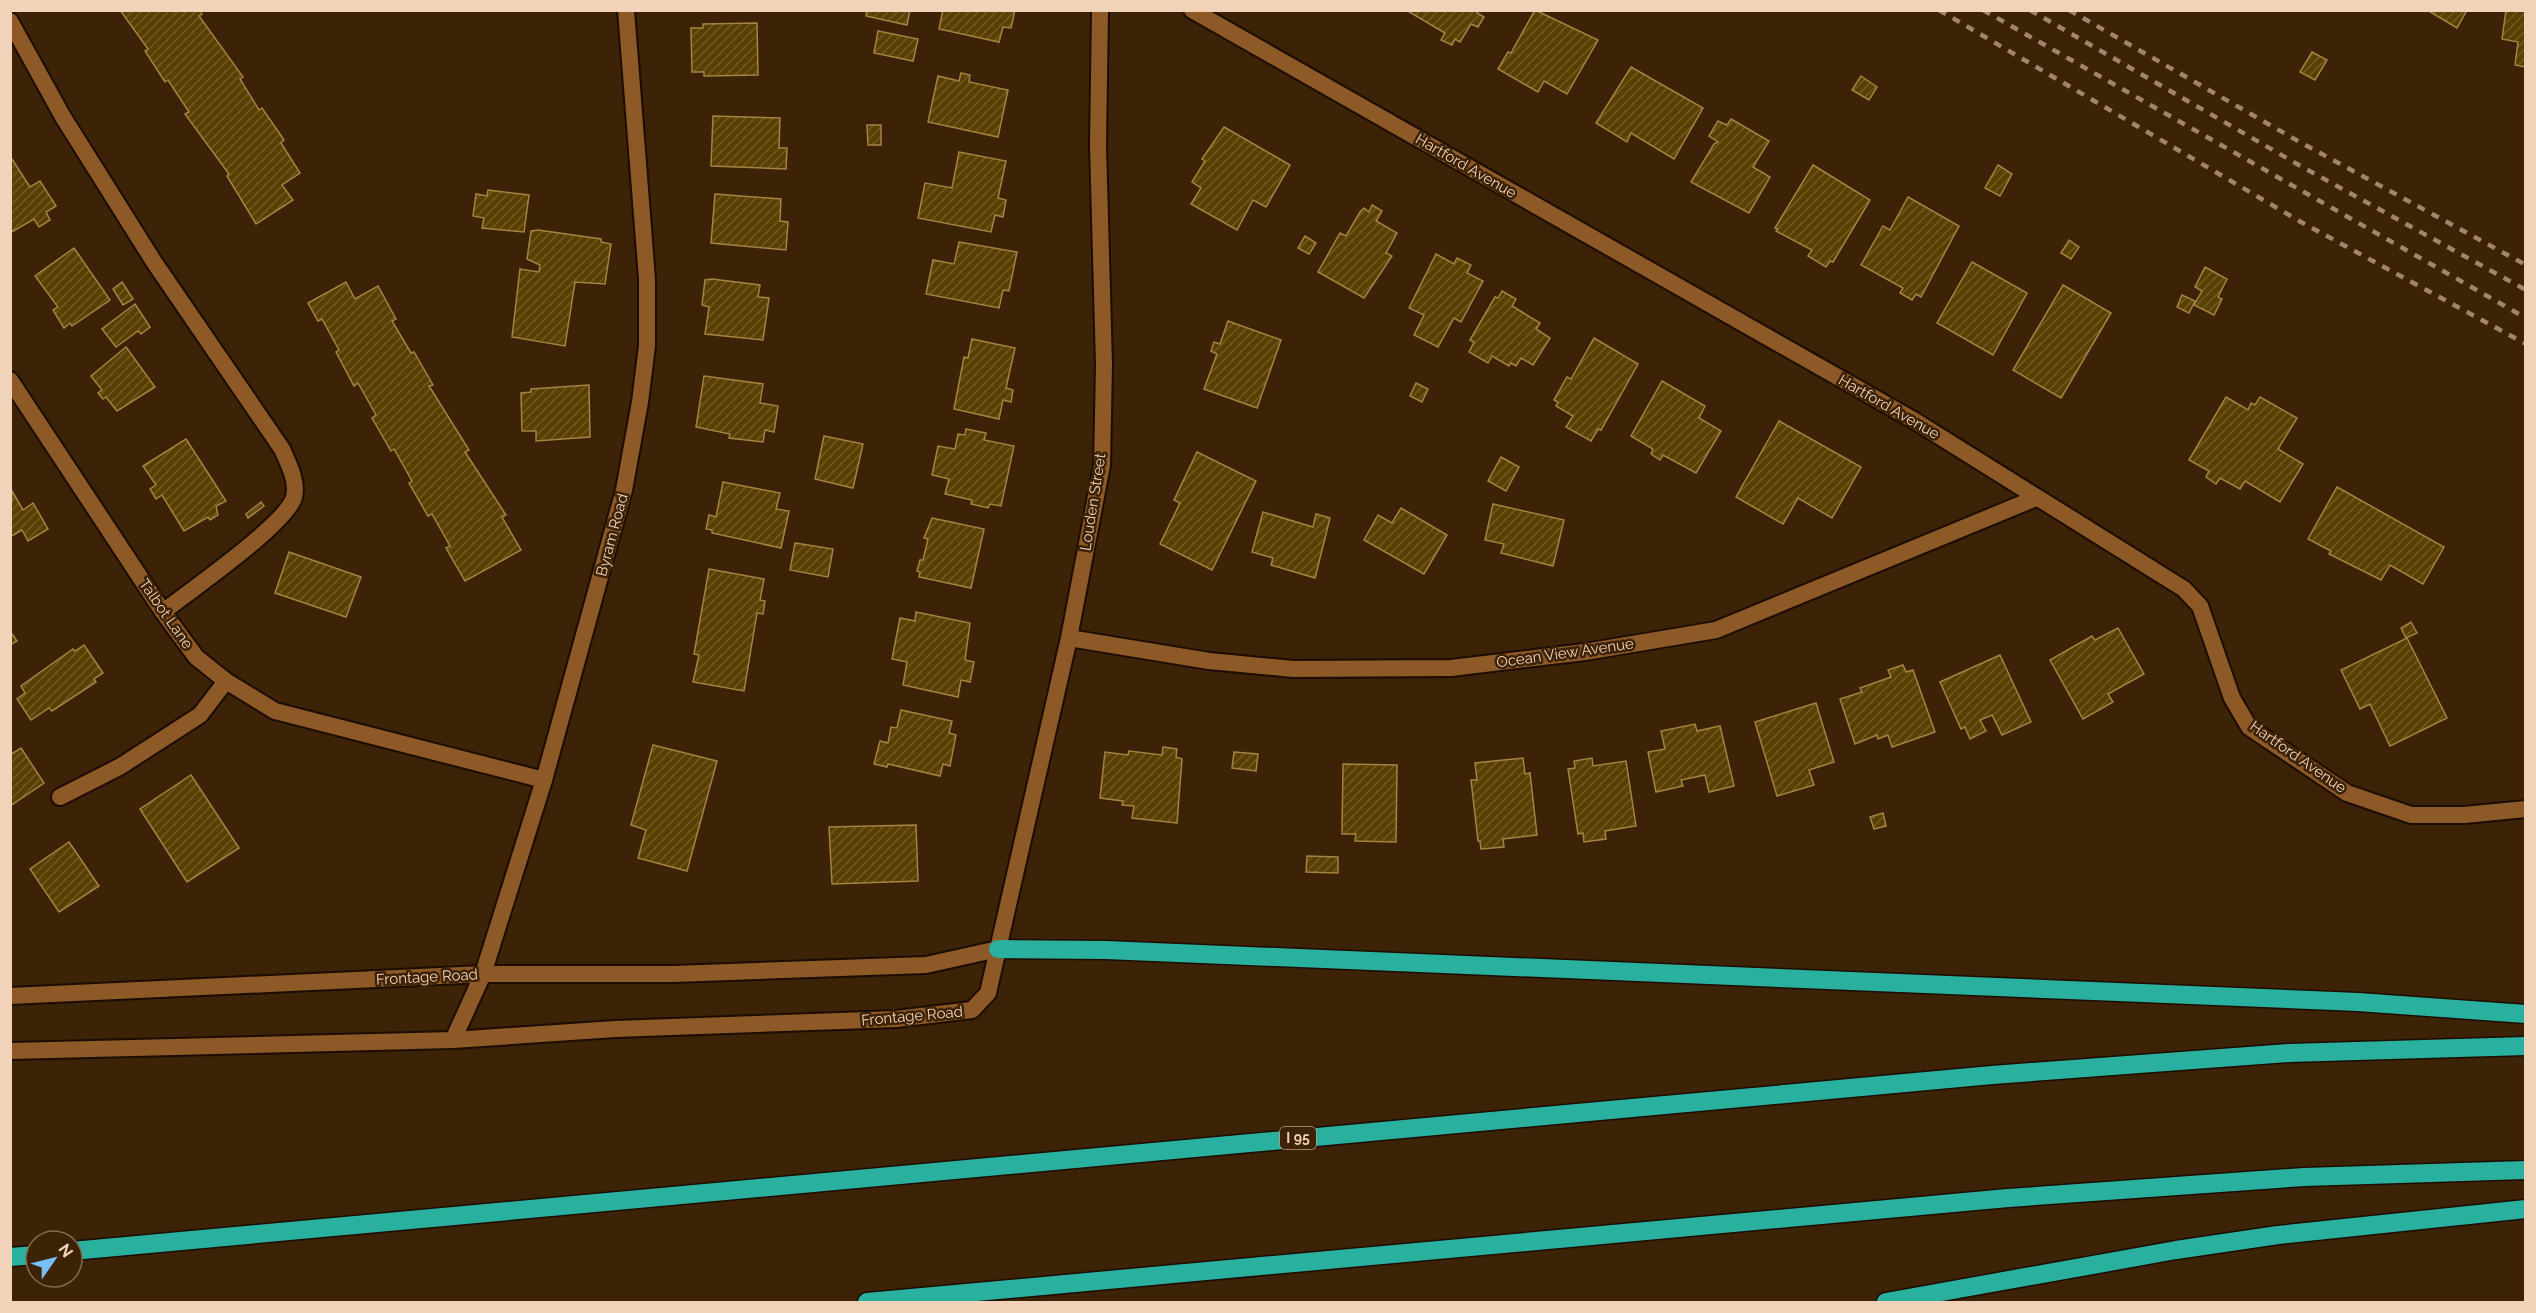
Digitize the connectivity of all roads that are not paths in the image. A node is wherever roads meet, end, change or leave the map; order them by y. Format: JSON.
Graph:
{"nodes":[{"id":1,"x":626,"y":10,"type":"edge"},
{"id":2,"x":1100,"y":10,"type":"edge"},
{"id":3,"x":1191,"y":10,"type":"edge"},
{"id":4,"x":10,"y":21,"type":"edge"},
{"id":5,"x":10,"y":380,"type":"edge"},
{"id":6,"x":2036,"y":498,"type":"junction"},
{"id":7,"x":163,"y":612,"type":"junction"},
{"id":8,"x":1070,"y":638,"type":"junction"},
{"id":9,"x":226,"y":681,"type":"junction"},
{"id":10,"x":543,"y":780,"type":"junction"},
{"id":11,"x":60,"y":797,"type":"dead end"},
{"id":12,"x":2526,"y":809,"type":"edge"},
{"id":13,"x":998,"y":949,"type":"junction"},
{"id":14,"x":483,"y":974,"type":"junction"},
{"id":15,"x":10,"y":996,"type":"edge"},
{"id":16,"x":2526,"y":1014,"type":"edge"},
{"id":17,"x":453,"y":1040,"type":"junction"},
{"id":18,"x":2526,"y":1046,"type":"edge"},
{"id":19,"x":10,"y":1051,"type":"edge"},
{"id":20,"x":2526,"y":1170,"type":"edge"},
{"id":21,"x":2526,"y":1209,"type":"edge"},
{"id":22,"x":84,"y":1250,"type":"edge"},
{"id":23,"x":867,"y":1302,"type":"edge"},
{"id":24,"x":1886,"y":1302,"type":"edge"}],
"edges":[{"from":1,"to":10,"type":"street","name":"Byram Road"},
{"from":2,"to":8,"type":"street","name":"Louden Street"},
{"from":3,"to":6,"type":"street","name":"Hartford Avenue"},
{"from":4,"to":7,"type":"street"},
{"from":5,"to":7,"type":"street","name":"Talbot Lane"},
{"from":6,"to":8,"type":"street","name":"Ocean View Avenue"},
{"from":6,"to":12,"type":"street","name":"Hartford Avenue"},
{"from":7,"to":9,"type":"street","name":"Talbot Lane"},
{"from":8,"to":13,"type":"street","name":"Louden Street"},
{"from":9,"to":10,"type":"street","name":"Talbot Lane"},
{"from":9,"to":11,"type":"street"},
{"from":10,"to":14,"type":"street","name":"Byram Road"},
{"from":13,"to":14,"type":"street","name":"Frontage Road"},
{"from":13,"to":16,"type":"highway"},
{"from":13,"to":17,"type":"street","name":"Frontage Road"},
{"from":14,"to":15,"type":"street","name":"Frontage Road"},
{"from":14,"to":17,"type":"street","name":"Byram Road"},
{"from":17,"to":19,"type":"street","name":"Frontage Road"},
{"from":18,"to":22,"type":"highway","number":"I 95"},
{"from":20,"to":23,"type":"highway"},
{"from":21,"to":24,"type":"highway"}]}
